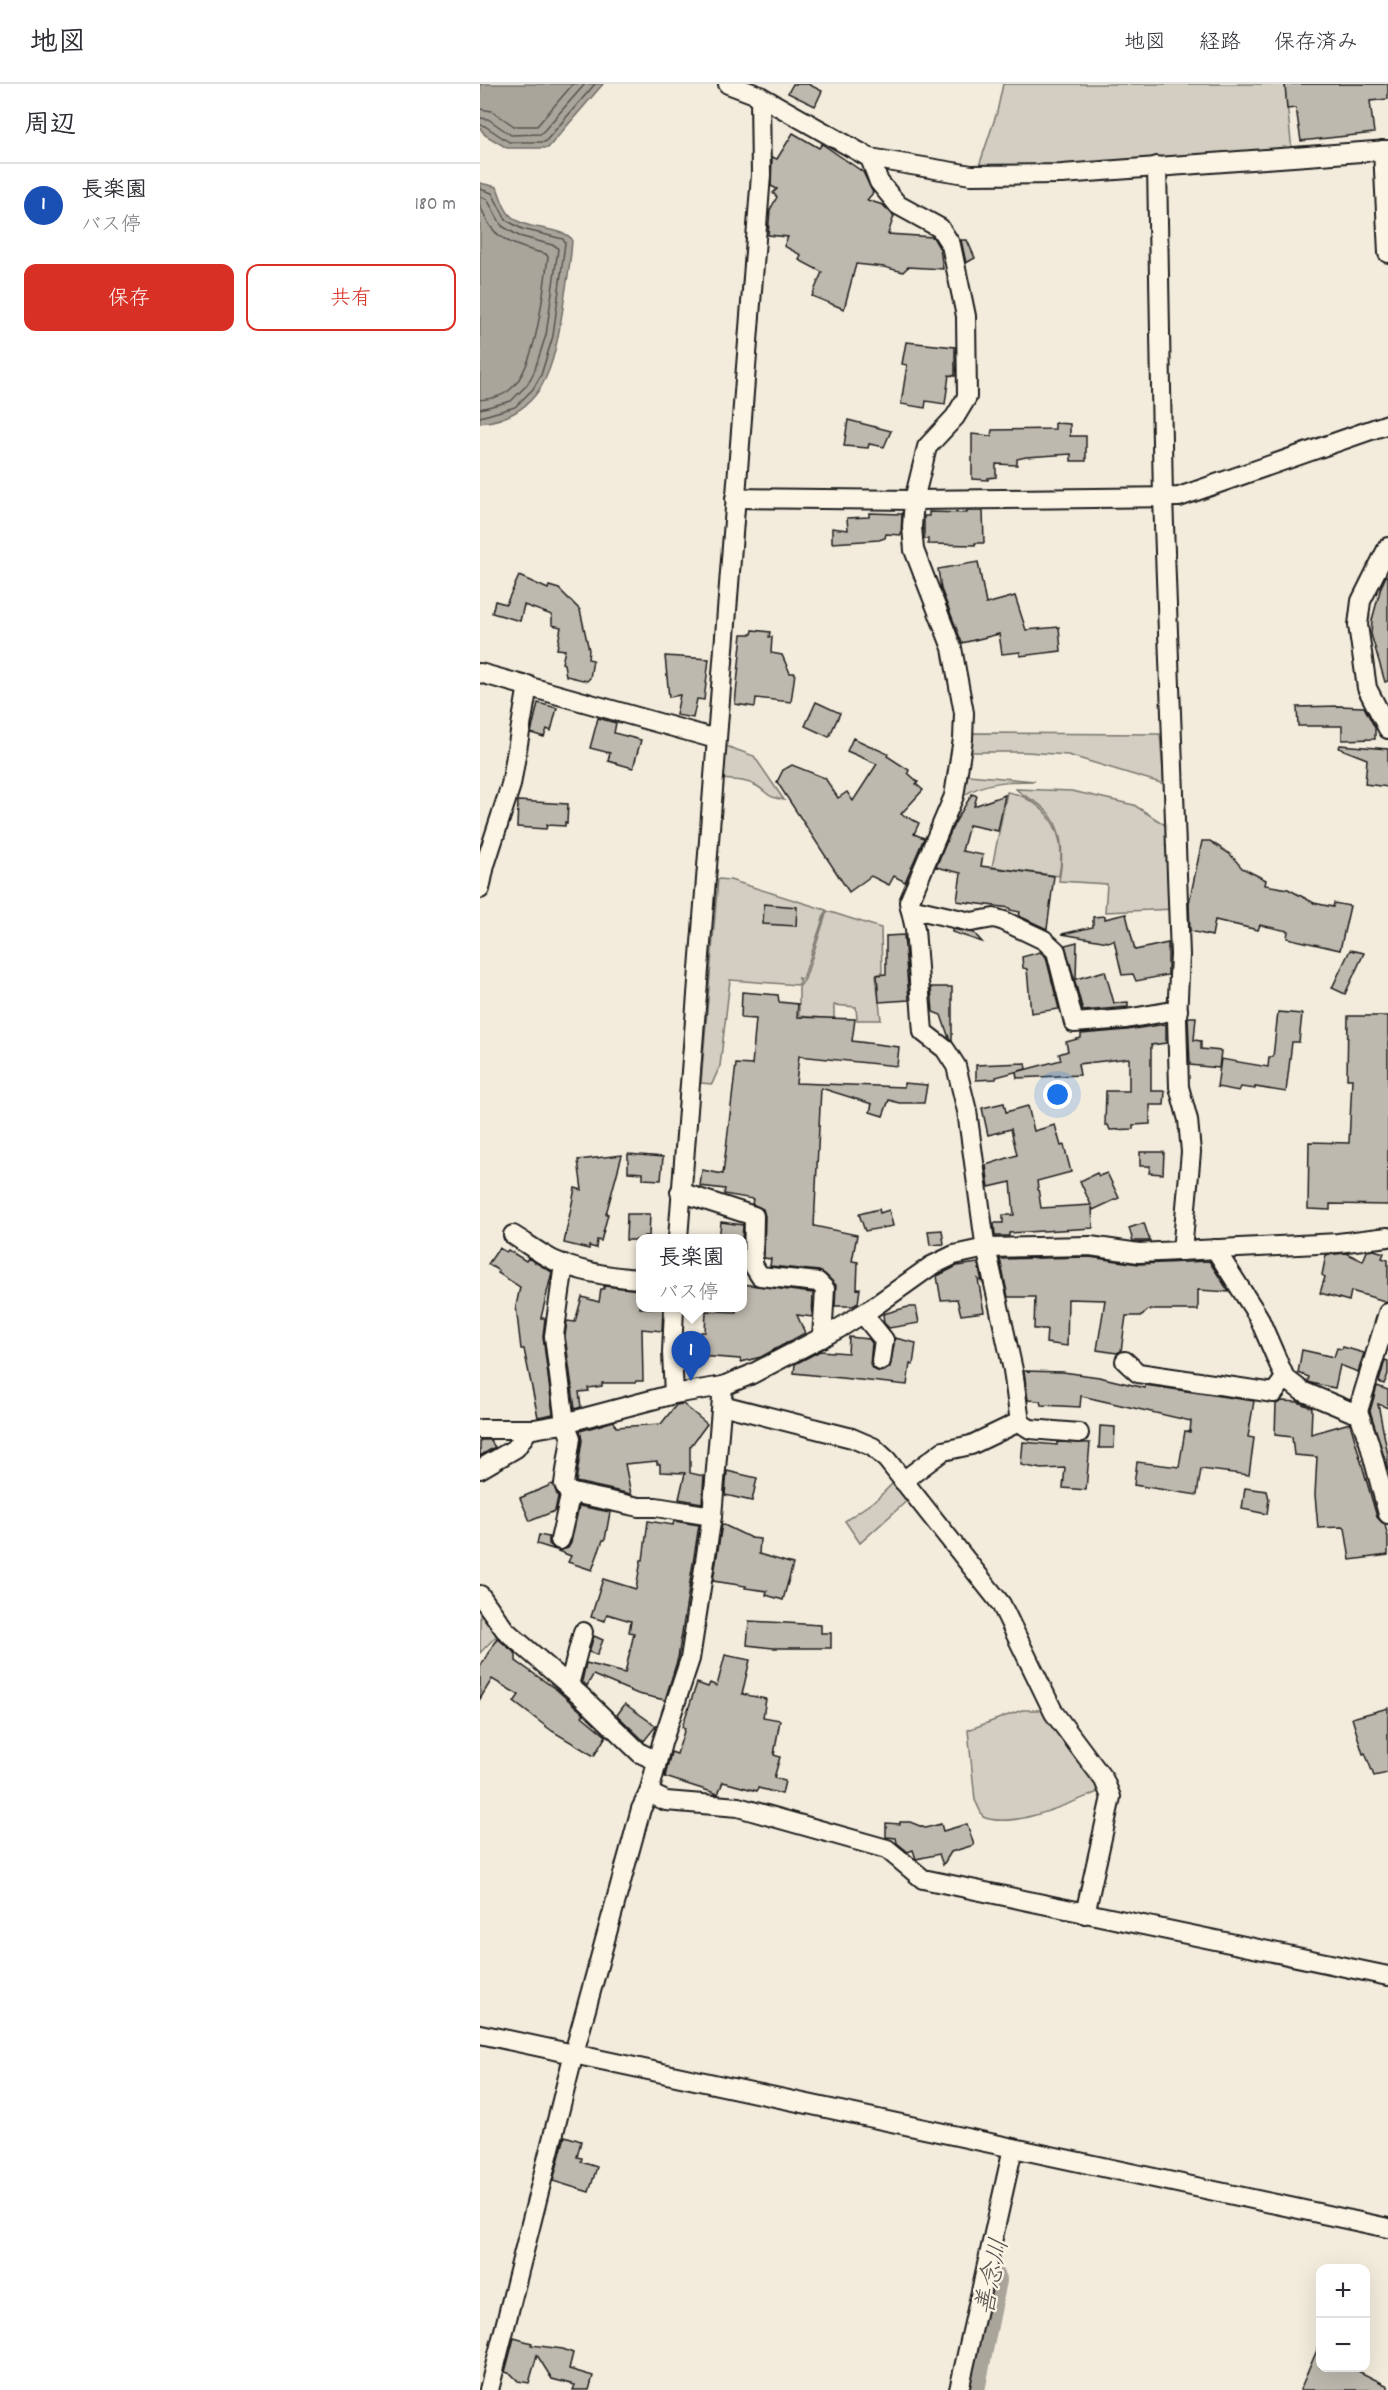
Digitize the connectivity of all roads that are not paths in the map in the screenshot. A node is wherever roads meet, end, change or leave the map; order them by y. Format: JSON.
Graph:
{"nodes":[{"id":1,"x":728,"y":84,"type":"edge"},
{"id":2,"x":760,"y":96,"type":"junction"},
{"id":3,"x":1385,"y":150,"type":"edge"},
{"id":4,"x":870,"y":158,"type":"junction"},
{"id":5,"x":1157,"y":166,"type":"junction"},
{"id":6,"x":1388,"y":253,"type":"edge"},
{"id":7,"x":1388,"y":424,"type":"edge"},
{"id":8,"x":735,"y":498,"type":"junction"},
{"id":9,"x":1163,"y":498,"type":"junction"},
{"id":10,"x":914,"y":500,"type":"junction"},
{"id":11,"x":1387,"y":550,"type":"edge"},
{"id":12,"x":480,"y":674,"type":"edge"},
{"id":13,"x":528,"y":685,"type":"junction"},
{"id":14,"x":1388,"y":729,"type":"edge"},
{"id":15,"x":716,"y":739,"type":"junction"},
{"id":16,"x":480,"y":889,"type":"edge"},
{"id":17,"x":910,"y":908,"type":"junction"},
{"id":18,"x":1178,"y":1010,"type":"junction"},
{"id":19,"x":680,"y":1192,"type":"junction"},
{"id":20,"x":678,"y":1234,"type":"edge"},
{"id":21,"x":513,"y":1235,"type":"dead end"},
{"id":22,"x":1388,"y":1237,"type":"edge"},
{"id":23,"x":986,"y":1248,"type":"junction"},
{"id":24,"x":1215,"y":1249,"type":"junction"},
{"id":25,"x":1182,"y":1251,"type":"junction"},
{"id":26,"x":564,"y":1264,"type":"junction"},
{"id":27,"x":636,"y":1278,"type":"edge"},
{"id":28,"x":674,"y":1312,"type":"edge"},
{"id":29,"x":1388,"y":1313,"type":"edge"},
{"id":30,"x":863,"y":1314,"type":"junction"},
{"id":31,"x":822,"y":1338,"type":"junction"},
{"id":32,"x":881,"y":1361,"type":"dead end"},
{"id":33,"x":1125,"y":1361,"type":"dead end"},
{"id":34,"x":1285,"y":1378,"type":"junction"},
{"id":35,"x":723,"y":1386,"type":"junction"},
{"id":36,"x":675,"y":1394,"type":"junction"},
{"id":37,"x":722,"y":1405,"type":"junction"},
{"id":38,"x":1358,"y":1410,"type":"junction"},
{"id":39,"x":1018,"y":1422,"type":"junction"},
{"id":40,"x":565,"y":1423,"type":"junction"},
{"id":41,"x":480,"y":1429,"type":"edge"},
{"id":42,"x":529,"y":1429,"type":"junction"},
{"id":43,"x":1079,"y":1433,"type":"dead end"},
{"id":44,"x":480,"y":1469,"type":"edge"},
{"id":45,"x":903,"y":1481,"type":"junction"},
{"id":46,"x":571,"y":1492,"type":"junction"},
{"id":47,"x":1388,"y":1514,"type":"edge"},
{"id":48,"x":712,"y":1516,"type":"junction"},
{"id":49,"x":560,"y":1540,"type":"dead end"},
{"id":50,"x":480,"y":1595,"type":"edge"},
{"id":51,"x":583,"y":1632,"type":"dead end"},
{"id":52,"x":569,"y":1685,"type":"junction"},
{"id":53,"x":657,"y":1761,"type":"junction"},
{"id":54,"x":645,"y":1801,"type":"junction"},
{"id":55,"x":1085,"y":1914,"type":"junction"},
{"id":56,"x":1388,"y":1976,"type":"edge"},
{"id":57,"x":480,"y":2034,"type":"edge"},
{"id":58,"x":574,"y":2053,"type":"junction"},
{"id":59,"x":1019,"y":2149,"type":"junction"},
{"id":60,"x":1388,"y":2228,"type":"edge"},
{"id":61,"x":489,"y":2390,"type":"edge"},
{"id":62,"x":959,"y":2390,"type":"edge"}],
"edges":[{"from":1,"to":2,"type":"street"},
{"from":2,"to":4,"type":"street"},
{"from":2,"to":8,"type":"street"},
{"from":3,"to":5,"type":"street"},
{"from":3,"to":6,"type":"street"},
{"from":4,"to":5,"type":"street"},
{"from":4,"to":10,"type":"street"},
{"from":5,"to":9,"type":"street"},
{"from":7,"to":9,"type":"street"},
{"from":8,"to":10,"type":"street"},
{"from":8,"to":15,"type":"street"},
{"from":9,"to":10,"type":"street"},
{"from":9,"to":18,"type":"street"},
{"from":10,"to":17,"type":"street"},
{"from":11,"to":14,"type":"street"},
{"from":12,"to":13,"type":"street"},
{"from":13,"to":15,"type":"street"},
{"from":13,"to":16,"type":"street"},
{"from":15,"to":19,"type":"street"},
{"from":17,"to":18,"type":"street"},
{"from":17,"to":23,"type":"street"},
{"from":18,"to":25,"type":"street"},
{"from":19,"to":20,"type":"street"},
{"from":19,"to":31,"type":"street"},
{"from":21,"to":26,"type":"street"},
{"from":22,"to":24,"type":"street"},
{"from":23,"to":25,"type":"street"},
{"from":23,"to":30,"type":"street"},
{"from":23,"to":39,"type":"street"},
{"from":24,"to":25,"type":"street"},
{"from":24,"to":34,"type":"street"},
{"from":26,"to":27,"type":"street"},
{"from":26,"to":40,"type":"street"},
{"from":28,"to":36,"type":"street"},
{"from":29,"to":38,"type":"street"},
{"from":30,"to":31,"type":"street"},
{"from":30,"to":32,"type":"street"},
{"from":31,"to":35,"type":"street"},
{"from":33,"to":34,"type":"street"},
{"from":34,"to":38,"type":"street"},
{"from":35,"to":36,"type":"street"},
{"from":35,"to":37,"type":"street"},
{"from":36,"to":40,"type":"street"},
{"from":37,"to":45,"type":"street"},
{"from":37,"to":48,"type":"street"},
{"from":38,"to":47,"type":"street"},
{"from":39,"to":43,"type":"street"},
{"from":39,"to":45,"type":"street"},
{"from":40,"to":42,"type":"street"},
{"from":40,"to":46,"type":"street"},
{"from":41,"to":42,"type":"street"},
{"from":42,"to":44,"type":"street"},
{"from":45,"to":55,"type":"street"},
{"from":46,"to":48,"type":"street"},
{"from":46,"to":49,"type":"street"},
{"from":48,"to":53,"type":"street"},
{"from":50,"to":52,"type":"street"},
{"from":51,"to":52,"type":"street"},
{"from":52,"to":53,"type":"street"},
{"from":53,"to":54,"type":"street"},
{"from":54,"to":55,"type":"street"},
{"from":54,"to":58,"type":"street"},
{"from":55,"to":56,"type":"street"},
{"from":57,"to":58,"type":"street"},
{"from":58,"to":59,"type":"street"},
{"from":58,"to":61,"type":"street"},
{"from":59,"to":60,"type":"street"},
{"from":59,"to":62,"type":"street"}]}
